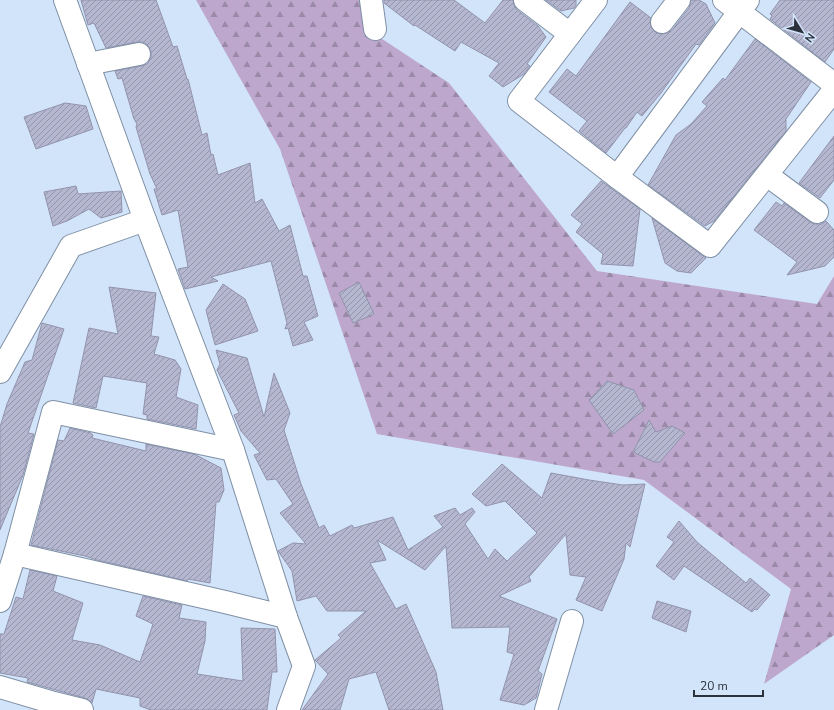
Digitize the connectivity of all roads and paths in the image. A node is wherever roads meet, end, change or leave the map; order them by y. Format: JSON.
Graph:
{"nodes":[{"id":1,"x":65,"y":0,"type":"edge"},
{"id":2,"x":371,"y":0,"type":"edge"},
{"id":3,"x":526,"y":0,"type":"edge"},
{"id":4,"x":596,"y":0,"type":"edge"},
{"id":5,"x":678,"y":0,"type":"edge"},
{"id":6,"x":737,"y":4,"type":"edge"},
{"id":7,"x":662,"y":22,"type":"dead end"},
{"id":8,"x":375,"y":28,"type":"dead end"},
{"id":9,"x":570,"y":34,"type":"junction"},
{"id":10,"x":139,"y":54,"type":"dead end"},
{"id":11,"x":88,"y":64,"type":"junction"},
{"id":12,"x":834,"y":84,"type":"edge"},
{"id":13,"x":834,"y":90,"type":"edge"},
{"id":14,"x":767,"y":175,"type":"junction"},
{"id":15,"x":617,"y":177,"type":"junction"},
{"id":16,"x":817,"y":212,"type":"dead end"},
{"id":17,"x":145,"y":220,"type":"junction"},
{"id":18,"x":0,"y":372,"type":"edge"},
{"id":19,"x":233,"y":450,"type":"junction"},
{"id":20,"x":15,"y":554,"type":"junction"},
{"id":21,"x":0,"y":601,"type":"edge"},
{"id":22,"x":286,"y":618,"type":"junction"},
{"id":23,"x":572,"y":621,"type":"dead end"},
{"id":24,"x":0,"y":687,"type":"edge"},
{"id":25,"x":53,"y":707,"type":"edge"},
{"id":26,"x":82,"y":710,"type":"edge"},
{"id":27,"x":288,"y":710,"type":"edge"},
{"id":28,"x":546,"y":710,"type":"edge"}],
"edges":[{"from":1,"to":11,"type":"street"},
{"from":2,"to":8,"type":"street"},
{"from":3,"to":9,"type":"street"},
{"from":4,"to":9,"type":"street"},
{"from":5,"to":7,"type":"street"},
{"from":6,"to":12,"type":"street"},
{"from":6,"to":15,"type":"street"},
{"from":9,"to":15,"type":"street"},
{"from":10,"to":11,"type":"street"},
{"from":11,"to":17,"type":"street"},
{"from":13,"to":14,"type":"street"},
{"from":14,"to":15,"type":"street"},
{"from":14,"to":16,"type":"street"},
{"from":17,"to":18,"type":"street"},
{"from":17,"to":19,"type":"street"},
{"from":19,"to":20,"type":"street"},
{"from":19,"to":22,"type":"street"},
{"from":20,"to":21,"type":"street"},
{"from":20,"to":22,"type":"street"},
{"from":22,"to":27,"type":"street"},
{"from":23,"to":28,"type":"street"},
{"from":24,"to":25,"type":"street"},
{"from":25,"to":26,"type":"street"}]}
